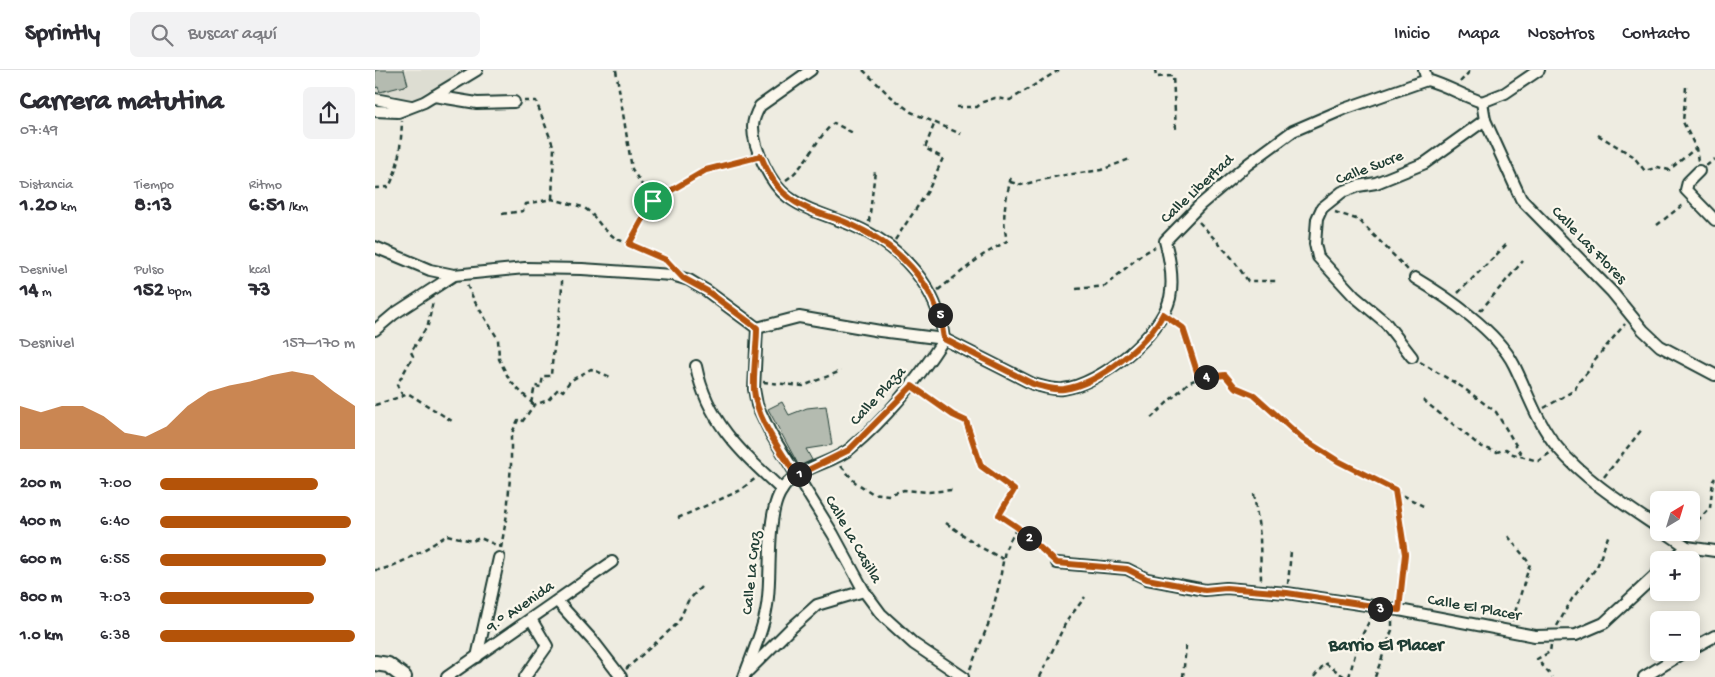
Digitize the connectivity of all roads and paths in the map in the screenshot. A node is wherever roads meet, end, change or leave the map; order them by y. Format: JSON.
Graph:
{"nodes":[{"id":1,"x":477,"y":70,"type":"edge"},
{"id":2,"x":616,"y":70,"type":"edge"},
{"id":3,"x":811,"y":70,"type":"edge"},
{"id":4,"x":863,"y":70,"type":"edge"},
{"id":5,"x":1059,"y":70,"type":"edge"},
{"id":6,"x":1155,"y":70,"type":"edge"},
{"id":7,"x":1471,"y":70,"type":"edge"},
{"id":8,"x":1539,"y":70,"type":"edge"},
{"id":9,"x":1425,"y":75,"type":"edge"},
{"id":10,"x":1686,"y":87,"type":"dead end"},
{"id":11,"x":1453,"y":89,"type":"junction"},
{"id":12,"x":434,"y":96,"type":"junction"},
{"id":13,"x":375,"y":99,"type":"edge"},
{"id":14,"x":514,"y":102,"type":"joint"},
{"id":15,"x":1482,"y":102,"type":"junction"},
{"id":16,"x":957,"y":107,"type":"dead end"},
{"id":17,"x":408,"y":108,"type":"junction"},
{"id":18,"x":375,"y":111,"type":"edge"},
{"id":19,"x":1485,"y":120,"type":"junction"},
{"id":20,"x":935,"y":122,"type":"junction"},
{"id":21,"x":1176,"y":130,"type":"dead end"},
{"id":22,"x":855,"y":134,"type":"dead end"},
{"id":23,"x":961,"y":134,"type":"dead end"},
{"id":24,"x":1598,"y":135,"type":"dead end"},
{"id":25,"x":1696,"y":148,"type":"junction"},
{"id":26,"x":761,"y":156,"type":"junction"},
{"id":27,"x":1131,"y":159,"type":"dead end"},
{"id":28,"x":875,"y":171,"type":"dead end"},
{"id":29,"x":1699,"y":171,"type":"joint"},
{"id":30,"x":1011,"y":176,"type":"dead end"},
{"id":31,"x":1009,"y":182,"type":"junction"},
{"id":32,"x":776,"y":186,"type":"junction"},
{"id":33,"x":375,"y":188,"type":"edge"},
{"id":34,"x":1693,"y":198,"type":"junction"},
{"id":35,"x":552,"y":199,"type":"junction"},
{"id":36,"x":653,"y":201,"type":"junction"},
{"id":37,"x":1322,"y":208,"type":"junction"},
{"id":38,"x":1191,"y":213,"type":"junction"},
{"id":39,"x":502,"y":214,"type":"dead end"},
{"id":40,"x":1715,"y":220,"type":"edge"},
{"id":41,"x":1657,"y":225,"type":"dead end"},
{"id":42,"x":867,"y":232,"type":"junction"},
{"id":43,"x":1165,"y":241,"type":"junction"},
{"id":44,"x":1508,"y":243,"type":"dead end"},
{"id":45,"x":629,"y":244,"type":"junction"},
{"id":46,"x":375,"y":247,"type":"edge"},
{"id":47,"x":890,"y":248,"type":"junction"},
{"id":48,"x":1523,"y":261,"type":"dead end"},
{"id":49,"x":563,"y":268,"type":"junction"},
{"id":50,"x":458,"y":275,"type":"junction"},
{"id":51,"x":683,"y":278,"type":"junction"},
{"id":52,"x":1415,"y":278,"type":"joint"},
{"id":53,"x":1277,"y":281,"type":"dead end"},
{"id":54,"x":1076,"y":289,"type":"dead end"},
{"id":55,"x":431,"y":290,"type":"junction"},
{"id":56,"x":932,"y":295,"type":"junction"},
{"id":57,"x":1450,"y":301,"type":"junction"},
{"id":58,"x":1163,"y":314,"type":"junction"},
{"id":59,"x":1632,"y":315,"type":"junction"},
{"id":60,"x":1473,"y":319,"type":"junction"},
{"id":61,"x":757,"y":328,"type":"junction"},
{"id":62,"x":375,"y":330,"type":"edge"},
{"id":63,"x":944,"y":339,"type":"junction"},
{"id":64,"x":1412,"y":357,"type":"joint"},
{"id":65,"x":696,"y":366,"type":"dead end"},
{"id":66,"x":841,"y":371,"type":"dead end"},
{"id":67,"x":1715,"y":376,"type":"edge"},
{"id":68,"x":613,"y":378,"type":"dead end"},
{"id":69,"x":1199,"y":378,"type":"junction"},
{"id":70,"x":755,"y":380,"type":"junction"},
{"id":71,"x":912,"y":386,"type":"junction"},
{"id":72,"x":403,"y":396,"type":"junction"},
{"id":73,"x":1423,"y":400,"type":"dead end"},
{"id":74,"x":533,"y":404,"type":"junction"},
{"id":75,"x":375,"y":405,"type":"edge"},
{"id":76,"x":1535,"y":413,"type":"junction"},
{"id":77,"x":1151,"y":418,"type":"dead end"},
{"id":78,"x":453,"y":420,"type":"dead end"},
{"id":79,"x":1643,"y":428,"type":"dead end"},
{"id":80,"x":1558,"y":447,"type":"junction"},
{"id":81,"x":833,"y":458,"type":"junction"},
{"id":82,"x":1523,"y":458,"type":"junction"},
{"id":83,"x":763,"y":472,"type":"junction"},
{"id":84,"x":796,"y":476,"type":"junction"},
{"id":85,"x":1715,"y":478,"type":"edge"},
{"id":86,"x":1598,"y":484,"type":"junction"},
{"id":87,"x":782,"y":490,"type":"junction"},
{"id":88,"x":953,"y":490,"type":"dead end"},
{"id":89,"x":1395,"y":490,"type":"junction"},
{"id":90,"x":1254,"y":494,"type":"dead end"},
{"id":91,"x":1427,"y":508,"type":"dead end"},
{"id":92,"x":678,"y":518,"type":"dead end"},
{"id":93,"x":1700,"y":518,"type":"edge"},
{"id":94,"x":1650,"y":522,"type":"edge"},
{"id":95,"x":946,"y":523,"type":"dead end"},
{"id":96,"x":1017,"y":527,"type":"junction"},
{"id":97,"x":1609,"y":534,"type":"dead end"},
{"id":98,"x":1508,"y":536,"type":"dead end"},
{"id":99,"x":1679,"y":541,"type":"edge"},
{"id":100,"x":1687,"y":546,"type":"junction"},
{"id":101,"x":501,"y":547,"type":"junction"},
{"id":102,"x":1291,"y":551,"type":"dead end"},
{"id":103,"x":1682,"y":551,"type":"edge"},
{"id":104,"x":1715,"y":551,"type":"edge"},
{"id":105,"x":499,"y":558,"type":"joint"},
{"id":106,"x":1003,"y":559,"type":"junction"},
{"id":107,"x":612,"y":562,"type":"dead end"},
{"id":108,"x":1057,"y":563,"type":"joint"},
{"id":109,"x":375,"y":570,"type":"edge"},
{"id":110,"x":1650,"y":580,"type":"edge"},
{"id":111,"x":701,"y":586,"type":"dead end"},
{"id":112,"x":864,"y":591,"type":"junction"},
{"id":113,"x":1261,"y":591,"type":"junction"},
{"id":114,"x":1287,"y":593,"type":"junction"},
{"id":115,"x":1085,"y":597,"type":"dead end"},
{"id":116,"x":557,"y":601,"type":"junction"},
{"id":117,"x":1376,"y":608,"type":"junction"},
{"id":118,"x":1395,"y":610,"type":"junction"},
{"id":119,"x":531,"y":619,"type":"junction"},
{"id":120,"x":1510,"y":630,"type":"junction"},
{"id":121,"x":1552,"y":636,"type":"junction"},
{"id":122,"x":1715,"y":636,"type":"edge"},
{"id":123,"x":1700,"y":644,"type":"edge"},
{"id":124,"x":1186,"y":646,"type":"dead end"},
{"id":125,"x":477,"y":657,"type":"junction"},
{"id":126,"x":1670,"y":661,"type":"edge"},
{"id":127,"x":375,"y":663,"type":"edge"},
{"id":128,"x":620,"y":676,"type":"edge"},
{"id":129,"x":744,"y":676,"type":"edge"},
{"id":130,"x":404,"y":677,"type":"edge"},
{"id":131,"x":447,"y":677,"type":"edge"},
{"id":132,"x":525,"y":677,"type":"edge"},
{"id":133,"x":963,"y":677,"type":"edge"},
{"id":134,"x":967,"y":677,"type":"edge"},
{"id":135,"x":1040,"y":677,"type":"edge"},
{"id":136,"x":1183,"y":677,"type":"edge"},
{"id":137,"x":1314,"y":677,"type":"edge"},
{"id":138,"x":1347,"y":677,"type":"edge"},
{"id":139,"x":1375,"y":677,"type":"edge"},
{"id":140,"x":1552,"y":677,"type":"edge"},
{"id":141,"x":1644,"y":677,"type":"edge"}],
"edges":[{"from":1,"to":12,"type":"street"},
{"from":2,"to":36,"type":"path"},
{"from":3,"to":26,"type":"street"},
{"from":4,"to":20,"type":"path"},
{"from":5,"to":16,"type":"path"},
{"from":6,"to":21,"type":"path"},
{"from":7,"to":11,"type":"path"},
{"from":8,"to":15,"type":"street"},
{"from":9,"to":11,"type":"street"},
{"from":9,"to":38,"type":"street","name":"Calle Libertad"},
{"from":10,"to":25,"type":"path"},
{"from":11,"to":15,"type":"street"},
{"from":12,"to":14,"type":"street"},
{"from":12,"to":17,"type":"street"},
{"from":13,"to":17,"type":"street"},
{"from":14,"to":35,"type":"path"},
{"from":15,"to":19,"type":"street","name":"Calle Las Flores"},
{"from":17,"to":18,"type":"street"},
{"from":17,"to":33,"type":"path"},
{"from":19,"to":37,"type":"street","name":"Calle Sucre"},
{"from":19,"to":59,"type":"street","name":"Calle Las Flores"},
{"from":20,"to":23,"type":"path"},
{"from":20,"to":47,"type":"path"},
{"from":22,"to":32,"type":"path"},
{"from":24,"to":25,"type":"path"},
{"from":25,"to":29,"type":"path"},
{"from":26,"to":32,"type":"street"},
{"from":26,"to":36,"type":"path"},
{"from":27,"to":31,"type":"path"},
{"from":28,"to":42,"type":"path"},
{"from":29,"to":34,"type":"street"},
{"from":30,"to":31,"type":"path"},
{"from":31,"to":56,"type":"path"},
{"from":32,"to":42,"type":"street"},
{"from":34,"to":40,"type":"street"},
{"from":34,"to":41,"type":"path"},
{"from":35,"to":39,"type":"path"},
{"from":35,"to":45,"type":"path"},
{"from":36,"to":45,"type":"path"},
{"from":37,"to":52,"type":"path"},
{"from":37,"to":64,"type":"street"},
{"from":38,"to":43,"type":"street","name":"Calle Libertad"},
{"from":38,"to":53,"type":"path"},
{"from":42,"to":47,"type":"street"},
{"from":43,"to":54,"type":"path"},
{"from":43,"to":58,"type":"street","name":"Calle Libertad"},
{"from":44,"to":57,"type":"path"},
{"from":45,"to":51,"type":"path"},
{"from":46,"to":50,"type":"street"},
{"from":47,"to":56,"type":"street"},
{"from":48,"to":60,"type":"path"},
{"from":49,"to":50,"type":"street"},
{"from":49,"to":51,"type":"street"},
{"from":49,"to":74,"type":"path"},
{"from":50,"to":55,"type":"street"},
{"from":50,"to":74,"type":"path"},
{"from":51,"to":61,"type":"street"},
{"from":52,"to":57,"type":"street"},
{"from":55,"to":62,"type":"street"},
{"from":55,"to":72,"type":"path"},
{"from":56,"to":63,"type":"street"},
{"from":57,"to":60,"type":"street"},
{"from":58,"to":63,"type":"street","name":"Calle Libertad"},
{"from":58,"to":69,"type":"path"},
{"from":59,"to":67,"type":"street","name":"Calle Las Flores"},
{"from":59,"to":76,"type":"path"},
{"from":60,"to":76,"type":"street"},
{"from":61,"to":63,"type":"street","name":"Calle Libertad"},
{"from":61,"to":70,"type":"street","name":"Calle La Casilla"},
{"from":63,"to":71,"type":"street","name":"Calle Plaza"},
{"from":64,"to":82,"type":"path"},
{"from":65,"to":83,"type":"street"},
{"from":66,"to":70,"type":"path"},
{"from":68,"to":74,"type":"path"},
{"from":69,"to":77,"type":"path"},
{"from":69,"to":89,"type":"path"},
{"from":70,"to":84,"type":"street","name":"Calle La Casilla"},
{"from":71,"to":81,"type":"street","name":"Calle Plaza"},
{"from":71,"to":96,"type":"path"},
{"from":72,"to":75,"type":"path"},
{"from":72,"to":78,"type":"path"},
{"from":73,"to":82,"type":"path"},
{"from":74,"to":101,"type":"path"},
{"from":76,"to":80,"type":"street"},
{"from":79,"to":86,"type":"path"},
{"from":80,"to":82,"type":"path"},
{"from":80,"to":86,"type":"street"},
{"from":81,"to":84,"type":"street","name":"Calle Plaza"},
{"from":81,"to":88,"type":"path"},
{"from":83,"to":87,"type":"street"},
{"from":83,"to":92,"type":"path"},
{"from":84,"to":87,"type":"street","name":"Calle La Cruz"},
{"from":84,"to":112,"type":"street","name":"Calle La Casilla"},
{"from":85,"to":93,"type":"path"},
{"from":86,"to":94,"type":"street"},
{"from":87,"to":129,"type":"street","name":"Calle La Cruz"},
{"from":89,"to":91,"type":"path"},
{"from":89,"to":118,"type":"path"},
{"from":90,"to":113,"type":"path"},
{"from":95,"to":106,"type":"path"},
{"from":96,"to":106,"type":"path"},
{"from":96,"to":108,"type":"path"},
{"from":97,"to":121,"type":"path"},
{"from":98,"to":120,"type":"path"},
{"from":99,"to":100,"type":"street"},
{"from":100,"to":103,"type":"street"},
{"from":100,"to":104,"type":"street"},
{"from":101,"to":105,"type":"path"},
{"from":101,"to":109,"type":"path"},
{"from":102,"to":114,"type":"path"},
{"from":105,"to":125,"type":"street"},
{"from":106,"to":134,"type":"path"},
{"from":107,"to":116,"type":"street","name":"9.° Avenida"},
{"from":108,"to":113,"type":"street","name":"Calle El Placer"},
{"from":110,"to":121,"type":"street","name":"Calle El Placer"},
{"from":111,"to":128,"type":"path"},
{"from":112,"to":129,"type":"street"},
{"from":112,"to":133,"type":"street","name":"Calle La Casilla"},
{"from":113,"to":114,"type":"street","name":"Calle El Placer"},
{"from":114,"to":117,"type":"street","name":"Calle El Placer"},
{"from":115,"to":135,"type":"path"},
{"from":116,"to":119,"type":"street","name":"9.° Avenida"},
{"from":116,"to":128,"type":"street"},
{"from":117,"to":118,"type":"street","name":"Calle El Placer"},
{"from":117,"to":138,"type":"path"},
{"from":118,"to":120,"type":"street","name":"Calle El Placer"},
{"from":118,"to":139,"type":"path"},
{"from":119,"to":125,"type":"street","name":"9.° Avenida"},
{"from":119,"to":132,"type":"street"},
{"from":120,"to":121,"type":"street","name":"Calle El Placer"},
{"from":121,"to":140,"type":"path"},
{"from":122,"to":123,"type":"street"},
{"from":124,"to":136,"type":"path"},
{"from":125,"to":131,"type":"street","name":"9.° Avenida"},
{"from":126,"to":141,"type":"street"},
{"from":127,"to":130,"type":"main road"},
{"from":137,"to":138,"type":"path"}]}
